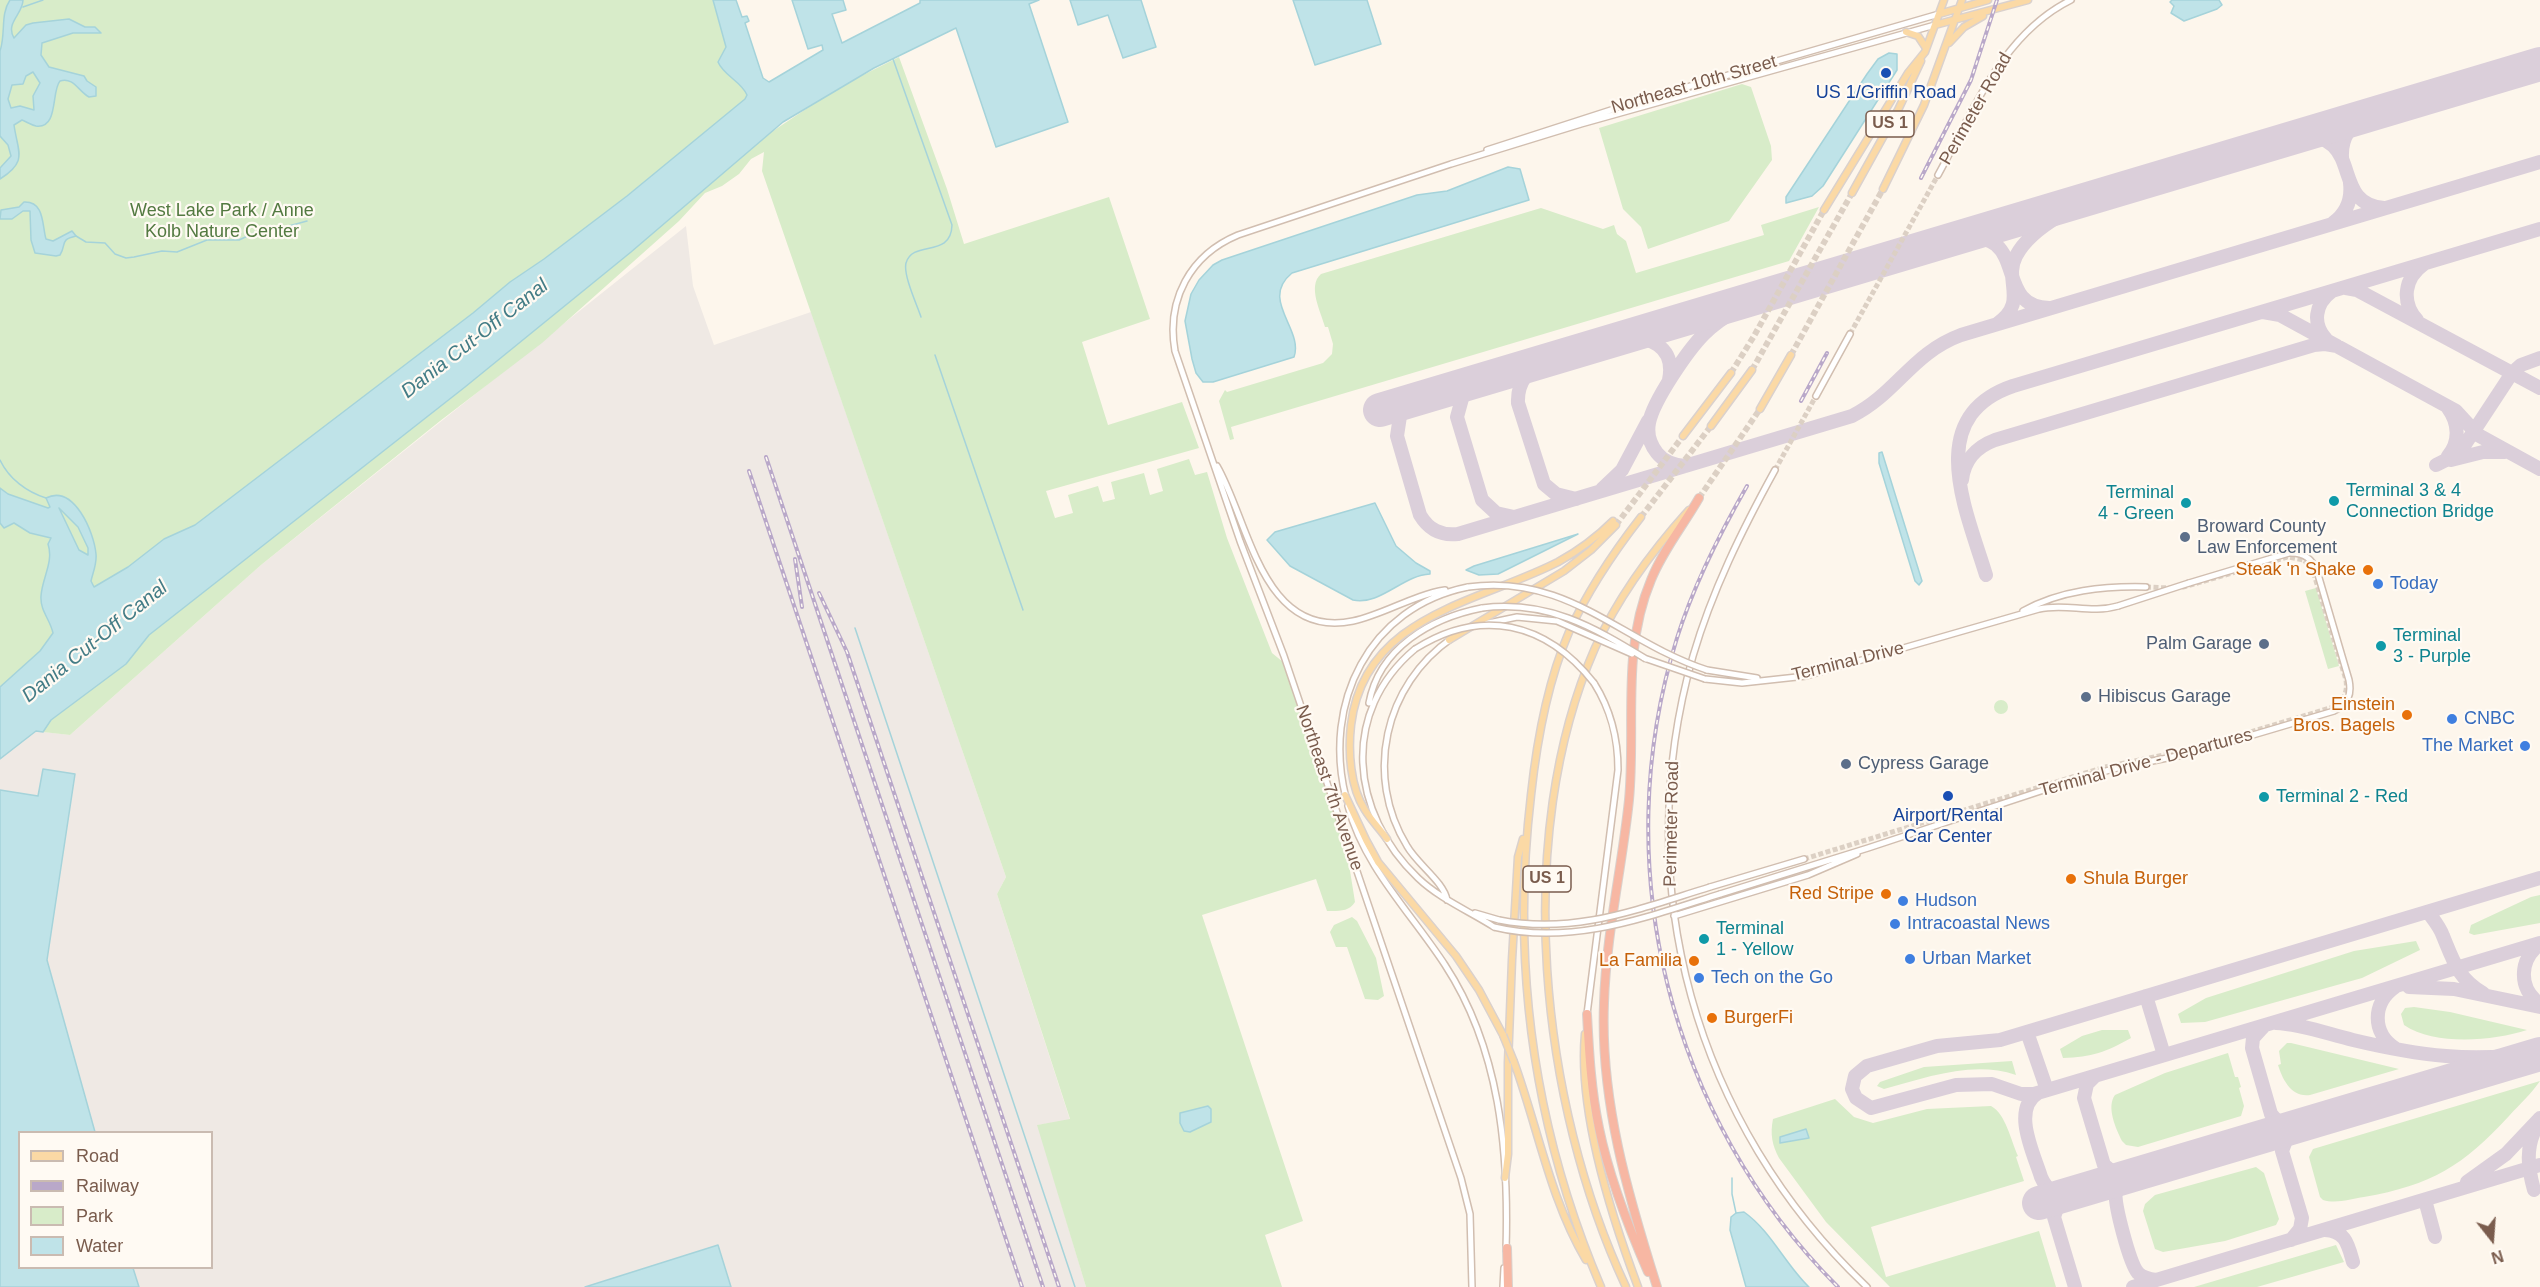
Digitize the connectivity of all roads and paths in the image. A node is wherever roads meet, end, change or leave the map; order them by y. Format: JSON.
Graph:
{"nodes":[{"id":1,"x":1944,"y":0,"type":"edge"},
{"id":2,"x":1962,"y":0,"type":"edge"},
{"id":3,"x":1988,"y":0,"type":"edge"},
{"id":4,"x":2028,"y":0,"type":"edge"},
{"id":5,"x":2070,"y":0,"type":"edge"},
{"id":6,"x":1959,"y":9,"type":"junction"},
{"id":7,"x":1991,"y":11,"type":"junction"},
{"id":8,"x":1939,"y":14,"type":"junction"},
{"id":9,"x":1955,"y":21,"type":"junction"},
{"id":10,"x":1935,"y":25,"type":"junction"},
{"id":11,"x":1906,"y":32,"type":"junction"},
{"id":12,"x":1947,"y":44,"type":"junction"},
{"id":13,"x":1925,"y":50,"type":"junction"},
{"id":14,"x":1709,"y":84,"type":"junction"},
{"id":15,"x":1938,"y":175,"type":"tunnel mouth"},
{"id":16,"x":1883,"y":189,"type":"tunnel mouth"},
{"id":17,"x":1852,"y":193,"type":"tunnel mouth"},
{"id":18,"x":1824,"y":210,"type":"tunnel mouth"},
{"id":19,"x":1179,"y":294,"type":"joint"},
{"id":20,"x":1850,"y":334,"type":"tunnel mouth"},
{"id":21,"x":1791,"y":355,"type":"tunnel mouth"},
{"id":22,"x":1752,"y":370,"type":"tunnel mouth"},
{"id":23,"x":1731,"y":373,"type":"tunnel mouth"},
{"id":24,"x":1816,"y":396,"type":"tunnel mouth"},
{"id":25,"x":1760,"y":409,"type":"tunnel mouth"},
{"id":26,"x":1711,"y":426,"type":"tunnel mouth"},
{"id":27,"x":1683,"y":436,"type":"tunnel mouth"},
{"id":28,"x":1210,"y":455,"type":"junction"},
{"id":29,"x":1775,"y":470,"type":"tunnel mouth"},
{"id":30,"x":1699,"y":498,"type":"joint"},
{"id":31,"x":1641,"y":517,"type":"tunnel mouth"},
{"id":32,"x":2146,"y":587,"type":"tunnel mouth"},
{"id":33,"x":1458,"y":589,"type":"junction"},
{"id":34,"x":2014,"y":616,"type":"junction"},
{"id":35,"x":1449,"y":640,"type":"junction"},
{"id":36,"x":1646,"y":658,"type":"junction"},
{"id":37,"x":1771,"y":679,"type":"junction"},
{"id":38,"x":1368,"y":715,"type":"junction"},
{"id":39,"x":1345,"y":795,"type":"junction"},
{"id":40,"x":1528,"y":818,"type":"junction"},
{"id":41,"x":1387,"y":839,"type":"junction"},
{"id":42,"x":1868,"y":848,"type":"junction"},
{"id":43,"x":1804,"y":859,"type":"tunnel mouth"},
{"id":44,"x":1447,"y":900,"type":"junction"},
{"id":45,"x":1470,"y":912,"type":"junction"},
{"id":46,"x":1674,"y":916,"type":"junction"},
{"id":47,"x":1587,"y":1014,"type":"junction"},
{"id":48,"x":1505,"y":1178,"type":"junction"},
{"id":49,"x":1507,"y":1248,"type":"junction"},
{"id":50,"x":1600,"y":1284,"type":"edge"},
{"id":51,"x":1473,"y":1287,"type":"edge"},
{"id":52,"x":1503,"y":1287,"type":"edge"},
{"id":53,"x":1508,"y":1287,"type":"edge"},
{"id":54,"x":1626,"y":1287,"type":"edge"},
{"id":55,"x":1638,"y":1287,"type":"edge"},
{"id":56,"x":1656,"y":1287,"type":"edge"},
{"id":57,"x":1867,"y":1287,"type":"edge"}],
"edges":[{"from":1,"to":8,"type":"main road","number":"US 1"},
{"from":2,"to":6,"type":"main road","number":"US 1"},
{"from":3,"to":6,"type":"main road"},
{"from":4,"to":7,"type":"main road"},
{"from":5,"to":15,"type":"street","name":"Perimeter Road"},
{"from":6,"to":8,"type":"main road"},
{"from":6,"to":9,"type":"main road","number":"US 1"},
{"from":7,"to":9,"type":"main road"},
{"from":7,"to":12,"type":"main road"},
{"from":8,"to":10,"type":"main road","number":"US 1"},
{"from":8,"to":14,"type":"street","name":"Northeast 10th Street"},
{"from":9,"to":10,"type":"main road"},
{"from":9,"to":12,"type":"main road","number":"US 1"},
{"from":10,"to":11,"type":"street","name":"Northeast 10th Street"},
{"from":10,"to":13,"type":"main road","number":"US 1"},
{"from":11,"to":13,"type":"main road"},
{"from":11,"to":14,"type":"street","name":"Northeast 10th Street"},
{"from":12,"to":16,"type":"main road","number":"US 1"},
{"from":13,"to":17,"type":"main road","number":"US 1"},
{"from":13,"to":18,"type":"main road"},
{"from":14,"to":19,"type":"street","name":"Northeast 10th Street"},
{"from":19,"to":28,"type":"street","name":"Northeast 7th Avenue"},
{"from":20,"to":24,"type":"street"},
{"from":21,"to":25,"type":"main road"},
{"from":22,"to":26,"type":"main road"},
{"from":23,"to":27,"type":"main road"},
{"from":28,"to":33,"type":"street"},
{"from":28,"to":51,"type":"street","name":"Northeast 7th Avenue"},
{"from":29,"to":46,"type":"street","name":"Perimeter Road"},
{"from":30,"to":54,"type":"main road","number":"US 1"},
{"from":30,"to":56,"type":"highway"},
{"from":31,"to":40,"type":"main road","number":"US 1"},
{"from":32,"to":34,"type":"street"},
{"from":33,"to":37,"type":"street","bridge":true},
{"from":33,"to":39,"type":"street"},
{"from":34,"to":37,"type":"street","name":"Terminal Drive"},
{"from":34,"to":42,"type":"street","name":"Terminal Drive - Departures","bridge":true},
{"from":35,"to":36,"type":"street","bridge":true},
{"from":35,"to":41,"type":"main road"},
{"from":35,"to":44,"type":"street"},
{"from":36,"to":37,"type":"street","name":"Terminal Drive","bridge":true},
{"from":36,"to":38,"type":"street","bridge":true},
{"from":38,"to":41,"type":"street"},
{"from":38,"to":47,"type":"street","bridge":true},
{"from":39,"to":48,"type":"street"},
{"from":39,"to":50,"type":"main road","bridge":true},
{"from":40,"to":48,"type":"main road"},
{"from":40,"to":50,"type":"main road","number":"US 1"},
{"from":41,"to":44,"type":"street"},
{"from":42,"to":45,"type":"street","name":"Terminal Drive - Departures","bridge":true},
{"from":42,"to":46,"type":"street"},
{"from":43,"to":45,"type":"street","bridge":true},
{"from":44,"to":45,"type":"street"},
{"from":46,"to":57,"type":"street","name":"Perimeter Road"},
{"from":47,"to":55,"type":"main road"},
{"from":47,"to":56,"type":"highway"},
{"from":48,"to":49,"type":"street"},
{"from":49,"to":52,"type":"street"},
{"from":49,"to":53,"type":"highway"}]}
